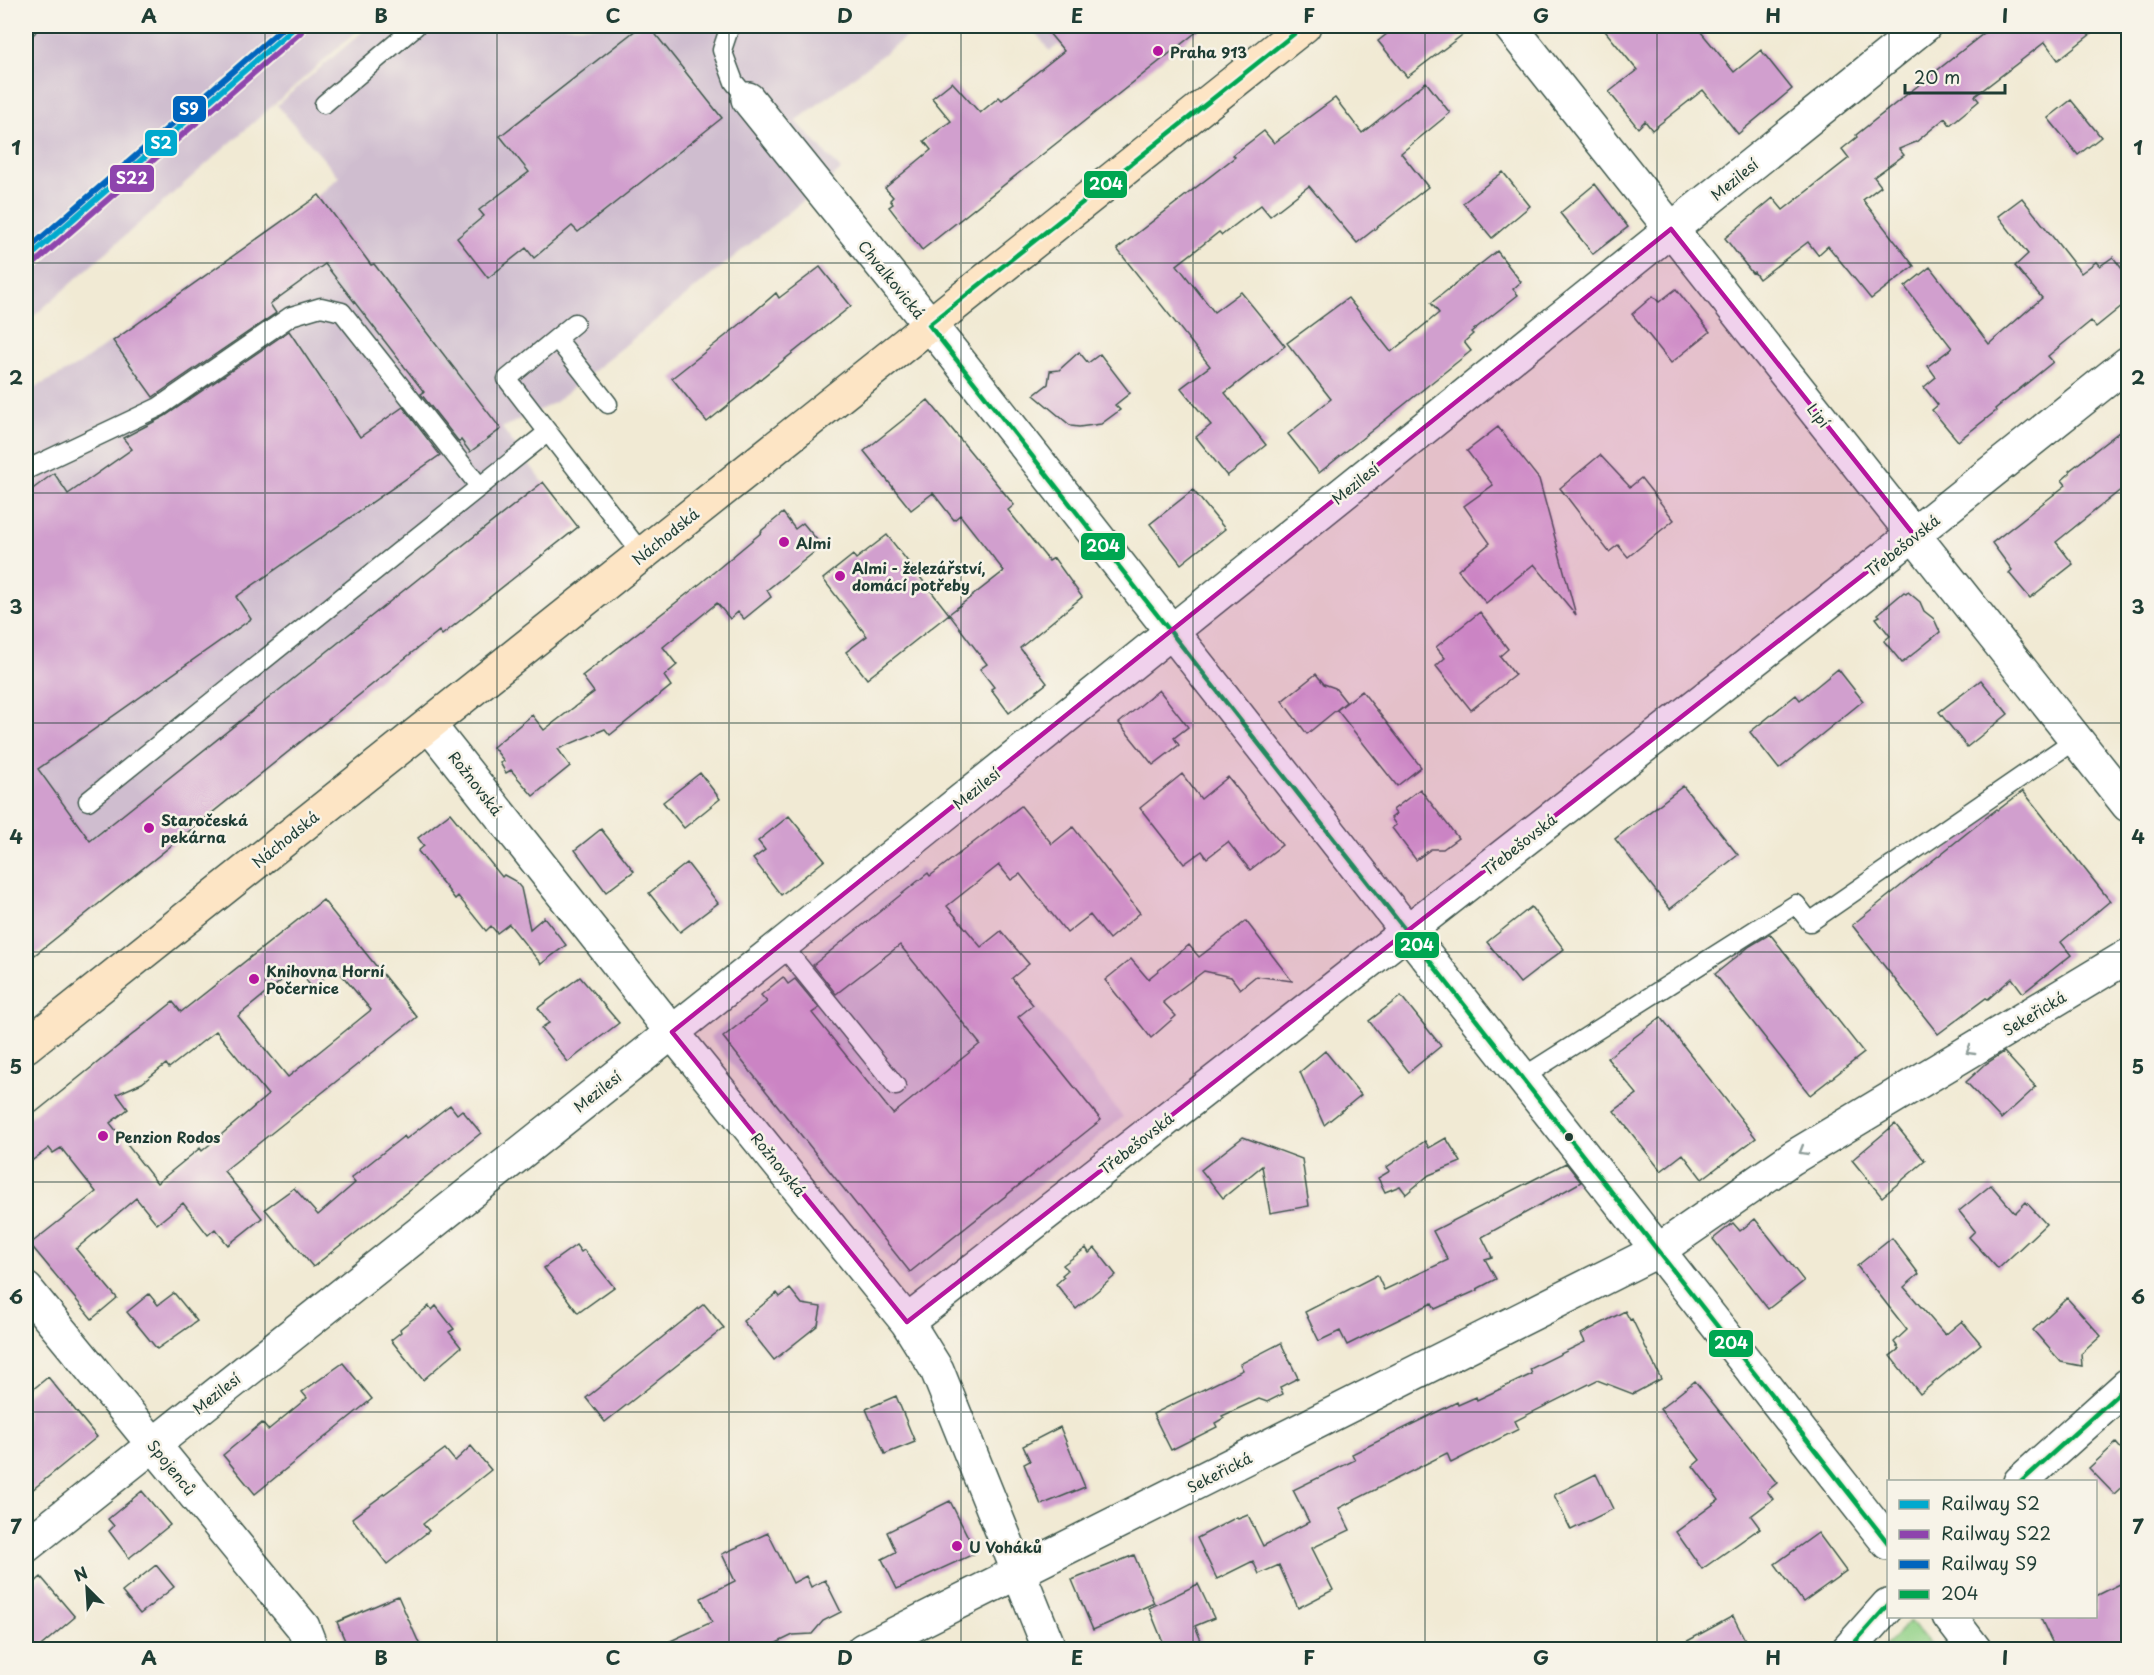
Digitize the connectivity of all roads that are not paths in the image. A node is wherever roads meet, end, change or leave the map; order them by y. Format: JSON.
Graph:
{"nodes":[{"id":1,"x":416,"y":26,"type":"edge"},
{"id":2,"x":730,"y":26,"type":"edge"},
{"id":3,"x":1304,"y":26,"type":"edge"},
{"id":4,"x":1510,"y":26,"type":"edge"},
{"id":5,"x":1924,"y":26,"type":"edge"},
{"id":6,"x":748,"y":99,"type":"joint"},
{"id":7,"x":324,"y":104,"type":"dead end"},
{"id":8,"x":1671,"y":229,"type":"junction"},
{"id":9,"x":575,"y":323,"type":"dead end"},
{"id":10,"x":929,"y":325,"type":"junction"},
{"id":11,"x":556,"y":339,"type":"junction"},
{"id":12,"x":2128,"y":363,"type":"edge"},
{"id":13,"x":608,"y":404,"type":"dead end"},
{"id":14,"x":548,"y":432,"type":"junction"},
{"id":15,"x":26,"y":470,"type":"edge"},
{"id":16,"x":480,"y":487,"type":"junction"},
{"id":17,"x":1914,"y":535,"type":"junction"},
{"id":18,"x":642,"y":554,"type":"junction"},
{"id":19,"x":1171,"y":631,"type":"junction"},
{"id":20,"x":429,"y":724,"type":"junction"},
{"id":21,"x":2076,"y":739,"type":"junction"},
{"id":22,"x":88,"y":801,"type":"dead end"},
{"id":23,"x":2128,"y":804,"type":"edge"},
{"id":24,"x":1408,"y":932,"type":"junction"},
{"id":25,"x":782,"y":945,"type":"junction"},
{"id":26,"x":2128,"y":956,"type":"edge"},
{"id":27,"x":672,"y":1032,"type":"junction"},
{"id":28,"x":26,"y":1046,"type":"edge"},
{"id":29,"x":1523,"y":1077,"type":"junction"},
{"id":30,"x":896,"y":1086,"type":"dead end"},
{"id":31,"x":1659,"y":1250,"type":"junction"},
{"id":32,"x":26,"y":1289,"type":"edge"},
{"id":33,"x":907,"y":1322,"type":"junction"},
{"id":34,"x":2128,"y":1384,"type":"edge"},
{"id":35,"x":153,"y":1443,"type":"junction"},
{"id":36,"x":2022,"y":1480,"type":"edge"},
{"id":37,"x":1887,"y":1542,"type":"edge"},
{"id":38,"x":26,"y":1546,"type":"edge"},
{"id":39,"x":1019,"y":1573,"type":"junction"},
{"id":40,"x":1887,"y":1606,"type":"edge"},
{"id":41,"x":1949,"y":1618,"type":"edge"},
{"id":42,"x":312,"y":1650,"type":"edge"},
{"id":43,"x":863,"y":1650,"type":"edge"},
{"id":44,"x":1050,"y":1650,"type":"edge"},
{"id":45,"x":1848,"y":1650,"type":"edge"},
{"id":46,"x":1975,"y":1650,"type":"edge"}],
"edges":[{"from":1,"to":7,"type":"lane"},
{"from":2,"to":6,"type":"lane","name":"Chvalkovická"},
{"from":3,"to":10,"type":"main road","name":"Náchodská"},
{"from":4,"to":8,"type":"street","name":"Lipí"},
{"from":5,"to":8,"type":"street","name":"Mezilesí"},
{"from":6,"to":10,"type":"street","name":"Chvalkovická"},
{"from":8,"to":17,"type":"street","name":"Lipí"},
{"from":8,"to":19,"type":"street","name":"Mezilesí"},
{"from":9,"to":11,"type":"lane"},
{"from":10,"to":18,"type":"main road","name":"Náchodská"},
{"from":10,"to":19,"type":"street","name":"Chvalkovická"},
{"from":11,"to":13,"type":"lane"},
{"from":11,"to":14,"type":"lane"},
{"from":12,"to":17,"type":"street","name":"Třebešovská"},
{"from":14,"to":16,"type":"lane"},
{"from":14,"to":18,"type":"lane"},
{"from":15,"to":16,"type":"lane"},
{"from":16,"to":22,"type":"lane"},
{"from":17,"to":21,"type":"street","name":"Lipí"},
{"from":17,"to":24,"type":"street","name":"Třebešovská"},
{"from":18,"to":20,"type":"main road","name":"Náchodská"},
{"from":19,"to":24,"type":"street","name":"Chvalkovická"},
{"from":19,"to":25,"type":"street","name":"Mezilesí"},
{"from":20,"to":27,"type":"street","name":"Rožnovská"},
{"from":20,"to":28,"type":"main road","name":"Náchodská"},
{"from":21,"to":23,"type":"street","name":"Lipí"},
{"from":21,"to":29,"type":"lane"},
{"from":24,"to":29,"type":"street","name":"Chvalkovická"},
{"from":24,"to":33,"type":"street","name":"Třebešovská"},
{"from":25,"to":27,"type":"street","name":"Mezilesí"},
{"from":25,"to":30,"type":"lane"},
{"from":26,"to":31,"type":"street","name":"Sekeřická","one_way":true},
{"from":27,"to":33,"type":"street","name":"Rožnovská"},
{"from":27,"to":35,"type":"street","name":"Mezilesí"},
{"from":29,"to":31,"type":"street","name":"Chvalkovická"},
{"from":31,"to":37,"type":"street","name":"Chvalkovická"},
{"from":31,"to":39,"type":"street","name":"Sekeřická"},
{"from":32,"to":35,"type":"street","name":"Spojenců"},
{"from":33,"to":39,"type":"street","name":"Rožnovská"},
{"from":34,"to":36,"type":"street"},
{"from":35,"to":38,"type":"street","name":"Mezilesí"},
{"from":35,"to":42,"type":"street","name":"Spojenců"},
{"from":39,"to":43,"type":"street","name":"Sekeřická"},
{"from":39,"to":44,"type":"street","name":"Rožnovská"},
{"from":40,"to":45,"type":"street"},
{"from":41,"to":46,"type":"street"}]}
